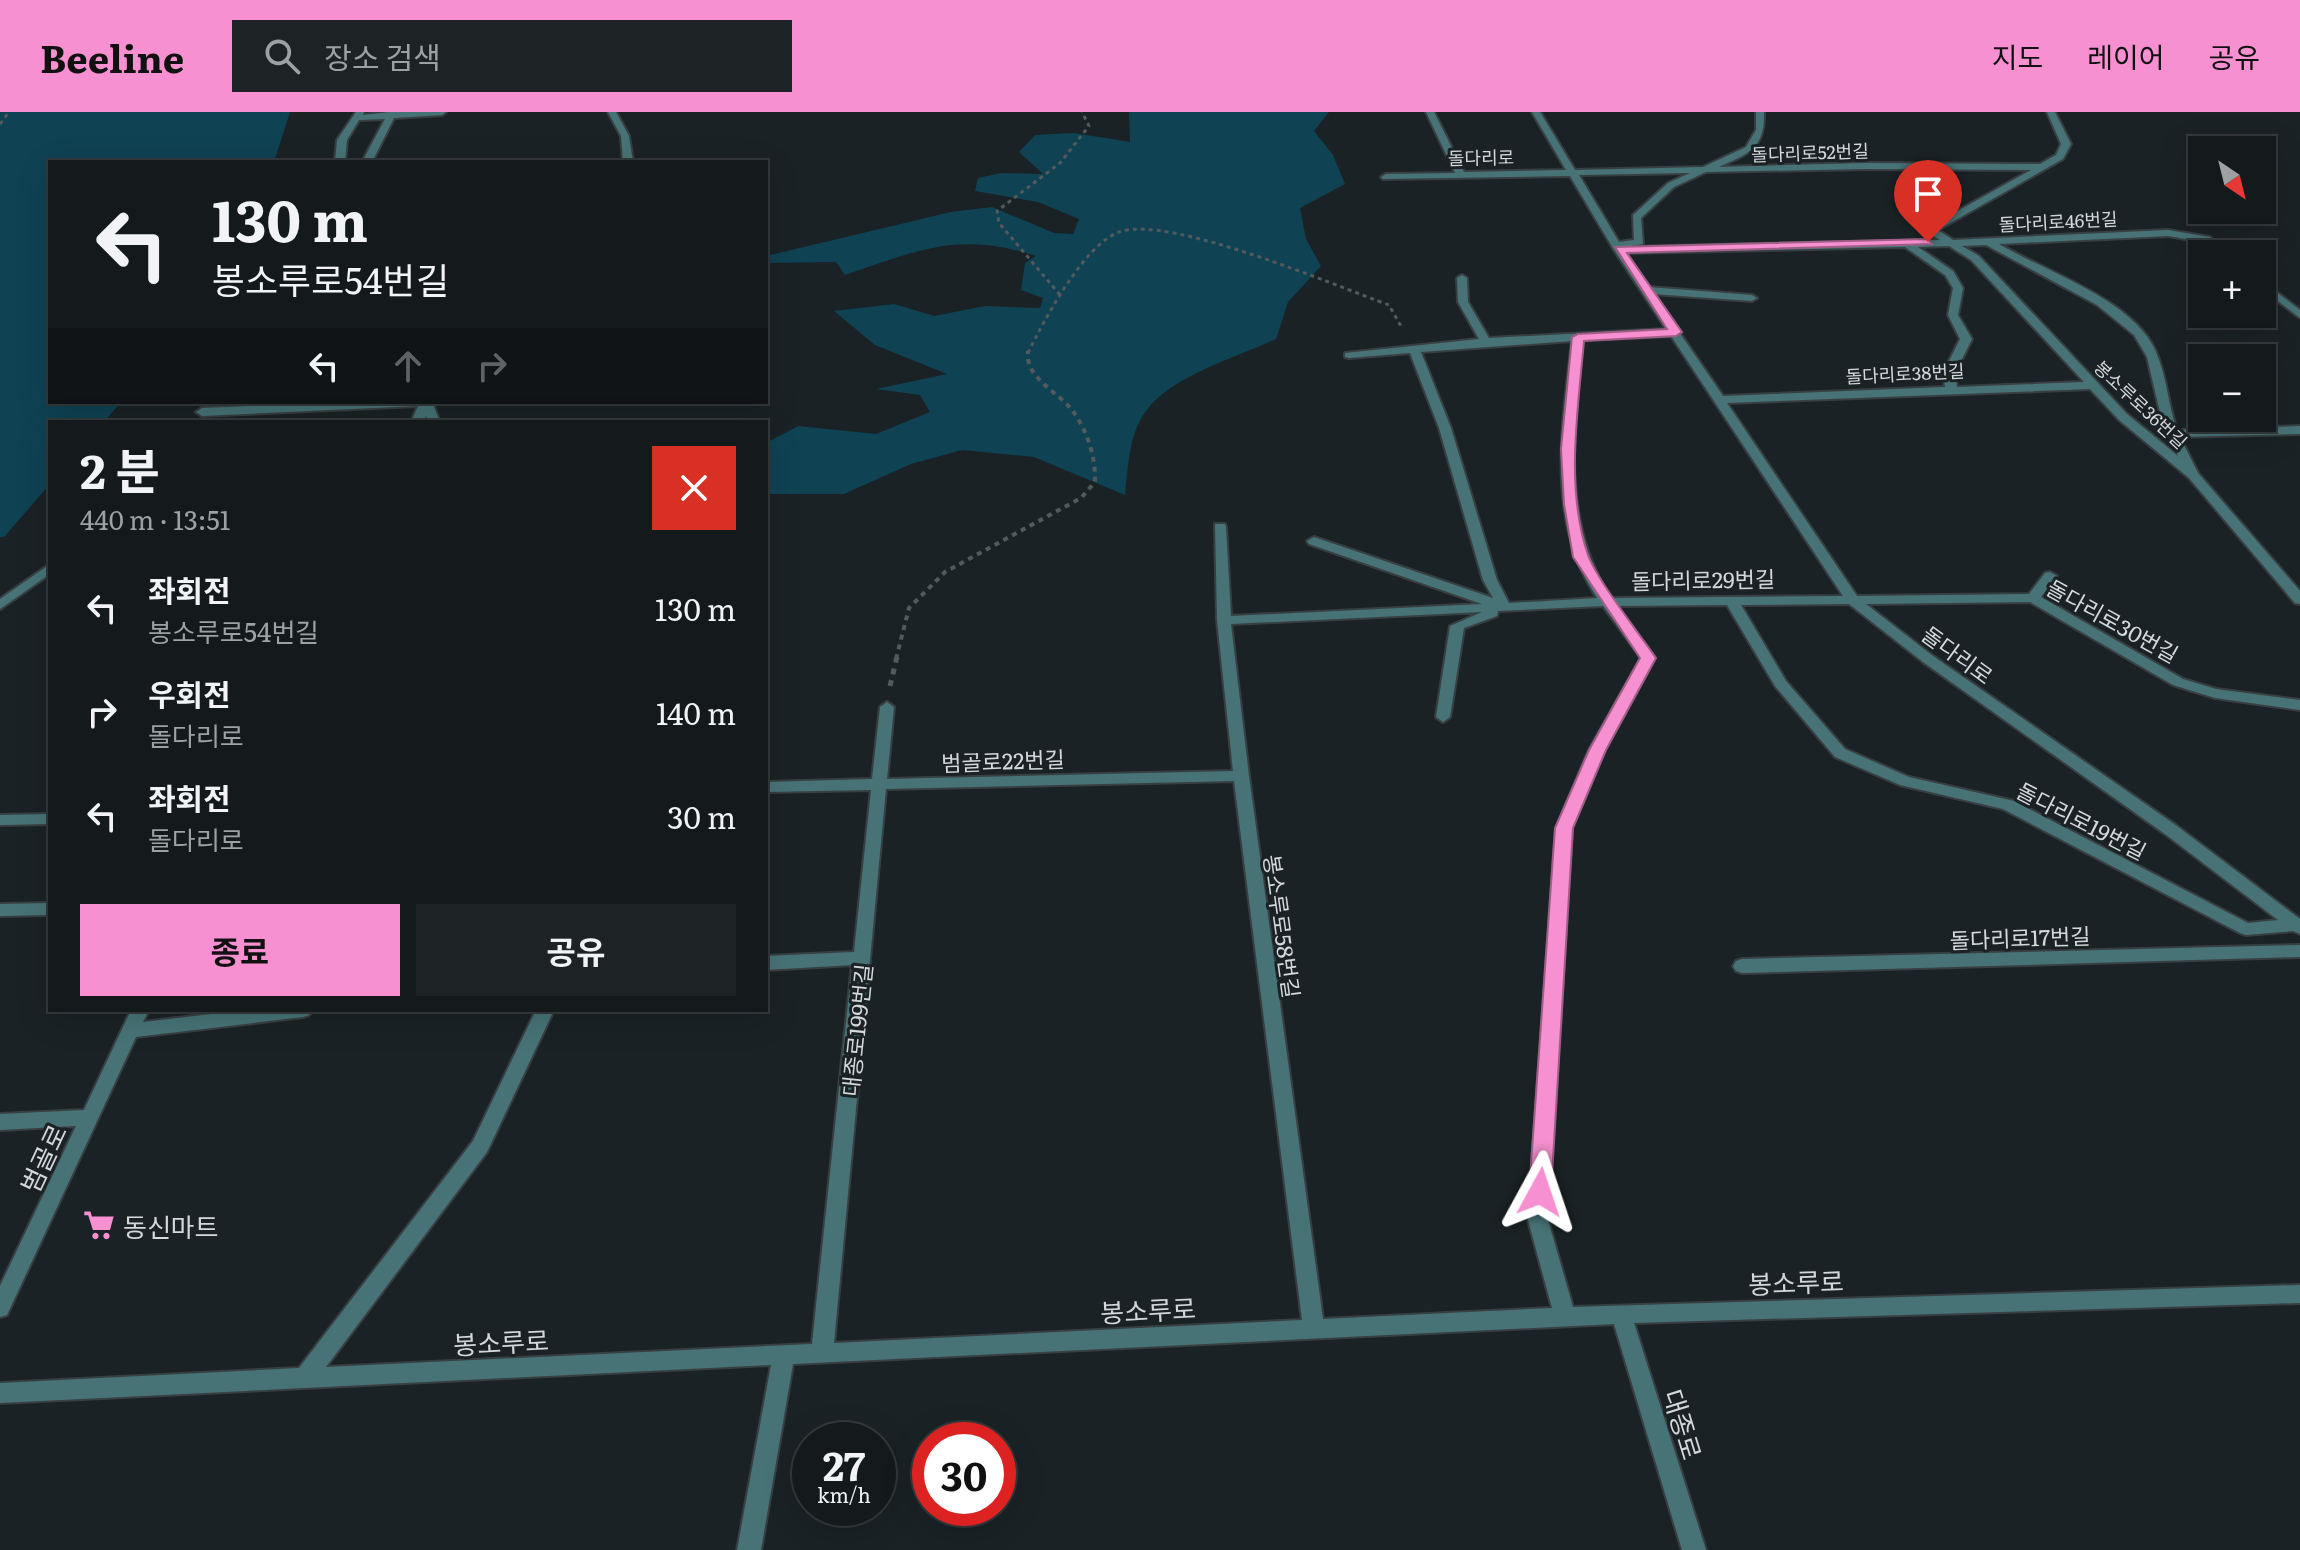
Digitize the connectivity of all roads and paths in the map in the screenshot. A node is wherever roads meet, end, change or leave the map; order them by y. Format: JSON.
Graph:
{"nodes":[{"id":1,"x":9,"y":112,"type":"edge"},
{"id":2,"x":442,"y":112,"type":"edge"},
{"id":3,"x":612,"y":112,"type":"edge"},
{"id":4,"x":1082,"y":112,"type":"edge"},
{"id":5,"x":1430,"y":112,"type":"edge"},
{"id":6,"x":1536,"y":112,"type":"edge"},
{"id":7,"x":1760,"y":112,"type":"edge"},
{"id":8,"x":2051,"y":112,"type":"edge"},
{"id":9,"x":392,"y":114,"type":"edge"},
{"id":10,"x":358,"y":115,"type":"edge"},
{"id":11,"x":0,"y":124,"type":"edge"},
{"id":12,"x":340,"y":160,"type":"edge"},
{"id":13,"x":368,"y":160,"type":"edge"},
{"id":14,"x":628,"y":160,"type":"edge"},
{"id":15,"x":2044,"y":167,"type":"junction"},
{"id":16,"x":1698,"y":172,"type":"junction"},
{"id":17,"x":1576,"y":173,"type":"junction"},
{"id":18,"x":1461,"y":176,"type":"junction"},
{"id":19,"x":1386,"y":177,"type":"dead end"},
{"id":20,"x":2207,"y":240,"type":"edge"},
{"id":21,"x":1905,"y":242,"type":"junction"},
{"id":22,"x":1950,"y":242,"type":"junction"},
{"id":23,"x":1988,"y":242,"type":"junction"},
{"id":24,"x":1618,"y":248,"type":"junction"},
{"id":25,"x":1462,"y":278,"type":"dead end"},
{"id":26,"x":1648,"y":290,"type":"junction"},
{"id":27,"x":1060,"y":295,"type":"junction"},
{"id":28,"x":2276,"y":295,"type":"edge"},
{"id":29,"x":1752,"y":298,"type":"dead end"},
{"id":30,"x":2300,"y":315,"type":"edge"},
{"id":31,"x":1676,"y":332,"type":"junction"},
{"id":32,"x":1578,"y":337,"type":"junction"},
{"id":33,"x":1486,"y":342,"type":"junction"},
{"id":34,"x":1414,"y":349,"type":"junction"},
{"id":35,"x":1349,"y":355,"type":"dead end"},
{"id":36,"x":2092,"y":385,"type":"junction"},
{"id":37,"x":1951,"y":388,"type":"junction"},
{"id":38,"x":1720,"y":400,"type":"junction"},
{"id":39,"x":360,"y":404,"type":"edge"},
{"id":40,"x":203,"y":412,"type":"edge"},
{"id":41,"x":2300,"y":430,"type":"edge"},
{"id":42,"x":2172,"y":434,"type":"junction"},
{"id":43,"x":2193,"y":475,"type":"junction"},
{"id":44,"x":1220,"y":527,"type":"dead end"},
{"id":45,"x":1314,"y":541,"type":"dead end"},
{"id":46,"x":48,"y":569,"type":"edge"},
{"id":47,"x":2050,"y":576,"type":"dead end"},
{"id":48,"x":2033,"y":598,"type":"junction"},
{"id":49,"x":1731,"y":600,"type":"junction"},
{"id":50,"x":1853,"y":600,"type":"junction"},
{"id":51,"x":2300,"y":600,"type":"edge"},
{"id":52,"x":1609,"y":602,"type":"junction"},
{"id":53,"x":0,"y":605,"type":"edge"},
{"id":54,"x":1505,"y":608,"type":"junction"},
{"id":55,"x":1224,"y":620,"type":"junction"},
{"id":56,"x":2300,"y":705,"type":"edge"},
{"id":57,"x":887,"y":707,"type":"joint"},
{"id":58,"x":1443,"y":717,"type":"dead end"},
{"id":59,"x":1241,"y":776,"type":"junction"},
{"id":60,"x":878,"y":786,"type":"junction"},
{"id":61,"x":768,"y":787,"type":"edge"},
{"id":62,"x":48,"y":819,"type":"edge"},
{"id":63,"x":0,"y":820,"type":"edge"},
{"id":64,"x":48,"y":909,"type":"edge"},
{"id":65,"x":0,"y":910,"type":"edge"},
{"id":66,"x":2298,"y":926,"type":"edge"},
{"id":67,"x":2300,"y":951,"type":"edge"},
{"id":68,"x":863,"y":958,"type":"junction"},
{"id":69,"x":768,"y":963,"type":"edge"},
{"id":70,"x":1742,"y":966,"type":"dead end"},
{"id":71,"x":139,"y":1012,"type":"edge"},
{"id":72,"x":287,"y":1012,"type":"edge"},
{"id":73,"x":544,"y":1012,"type":"edge"},
{"id":74,"x":131,"y":1031,"type":"junction"},
{"id":75,"x":90,"y":1117,"type":"junction"},
{"id":76,"x":0,"y":1122,"type":"edge"},
{"id":77,"x":2300,"y":1294,"type":"edge"},
{"id":78,"x":0,"y":1308,"type":"edge"},
{"id":79,"x":1621,"y":1314,"type":"junction"},
{"id":80,"x":1565,"y":1317,"type":"junction"},
{"id":81,"x":1314,"y":1329,"type":"junction"},
{"id":82,"x":822,"y":1353,"type":"junction"},
{"id":83,"x":784,"y":1355,"type":"junction"},
{"id":84,"x":305,"y":1378,"type":"junction"},
{"id":85,"x":0,"y":1393,"type":"edge"},
{"id":86,"x":749,"y":1550,"type":"edge"},
{"id":87,"x":1694,"y":1550,"type":"edge"}],
"edges":[{"from":1,"to":11,"type":"path"},
{"from":2,"to":9,"type":"street"},
{"from":3,"to":14,"type":"street"},
{"from":4,"to":27,"type":"path"},
{"from":5,"to":18,"type":"street"},
{"from":6,"to":17,"type":"street","name":"돌다리로"},
{"from":7,"to":16,"type":"street"},
{"from":8,"to":15,"type":"street","name":"돌다리로46번길"},
{"from":9,"to":10,"type":"street"},
{"from":9,"to":13,"type":"street"},
{"from":10,"to":12,"type":"street"},
{"from":15,"to":16,"type":"street","name":"돌다리로52번길"},
{"from":15,"to":22,"type":"street","name":"돌다리로46번길"},
{"from":16,"to":17,"type":"street","name":"돌다리로52번길"},
{"from":16,"to":24,"type":"street"},
{"from":17,"to":18,"type":"street","name":"돌다리로"},
{"from":17,"to":24,"type":"street","name":"돌다리로"},
{"from":18,"to":19,"type":"street","name":"돌다리로"},
{"from":20,"to":23,"type":"street","name":"돌다리로46번길"},
{"from":21,"to":22,"type":"street","name":"돌다리로46번길"},
{"from":21,"to":24,"type":"street","name":"돌다리로46번길"},
{"from":21,"to":37,"type":"street"},
{"from":22,"to":23,"type":"street","name":"돌다리로46번길"},
{"from":22,"to":36,"type":"street","name":"봉소루로36번길"},
{"from":23,"to":42,"type":"street","name":"봉소루로36번길"},
{"from":24,"to":26,"type":"street","name":"돌다리로"},
{"from":25,"to":33,"type":"street"},
{"from":26,"to":29,"type":"street"},
{"from":26,"to":31,"type":"street","name":"돌다리로"},
{"from":27,"to":34,"type":"path"},
{"from":27,"to":57,"type":"path"},
{"from":28,"to":30,"type":"street"},
{"from":31,"to":32,"type":"street"},
{"from":31,"to":38,"type":"street","name":"돌다리로"},
{"from":32,"to":33,"type":"street"},
{"from":32,"to":52,"type":"street"},
{"from":33,"to":34,"type":"street"},
{"from":34,"to":35,"type":"street"},
{"from":34,"to":54,"type":"street"},
{"from":36,"to":37,"type":"street","name":"돌다리로38번길"},
{"from":36,"to":43,"type":"street","name":"봉소루로36번길"},
{"from":37,"to":38,"type":"street","name":"돌다리로38번길"},
{"from":38,"to":50,"type":"street","name":"돌다리로"},
{"from":39,"to":40,"type":"street"},
{"from":41,"to":42,"type":"street","name":"봉소루로36번길"},
{"from":42,"to":43,"type":"street"},
{"from":43,"to":51,"type":"street","name":"봉소루로36번길"},
{"from":44,"to":55,"type":"street","name":"봉소루로58번길"},
{"from":45,"to":54,"type":"street"},
{"from":46,"to":53,"type":"street"},
{"from":47,"to":48,"type":"street"},
{"from":48,"to":50,"type":"street","name":"돌다리로30번길"},
{"from":48,"to":56,"type":"street","name":"돌다리로30번길"},
{"from":49,"to":50,"type":"street","name":"돌다리로29번길"},
{"from":49,"to":52,"type":"street","name":"돌다리로29번길"},
{"from":49,"to":66,"type":"street","name":"돌다리로19번길"},
{"from":50,"to":66,"type":"street","name":"돌다리로"},
{"from":52,"to":54,"type":"street","name":"돌다리로29번길"},
{"from":52,"to":80,"type":"street"},
{"from":54,"to":55,"type":"street","name":"돌다리로29번길"},
{"from":54,"to":58,"type":"street","name":"돌다리로29번길"},
{"from":55,"to":59,"type":"street","name":"봉소루로58번길"},
{"from":57,"to":60,"type":"street","name":"대종로199번길"},
{"from":59,"to":60,"type":"street","name":"범골로22번길"},
{"from":59,"to":81,"type":"street","name":"봉소루로58번길"},
{"from":60,"to":61,"type":"street","name":"범골로22번길"},
{"from":60,"to":68,"type":"street","name":"대종로199번길"},
{"from":62,"to":63,"type":"street"},
{"from":64,"to":65,"type":"street"},
{"from":67,"to":70,"type":"street","name":"돌다리로17번길"},
{"from":68,"to":69,"type":"street"},
{"from":68,"to":82,"type":"street","name":"대종로199번길"},
{"from":71,"to":74,"type":"street","name":"범골로"},
{"from":72,"to":74,"type":"street"},
{"from":73,"to":84,"type":"street"},
{"from":74,"to":75,"type":"street","name":"범골로"},
{"from":75,"to":76,"type":"street","name":"범골로"},
{"from":75,"to":78,"type":"street","name":"범골로"},
{"from":77,"to":79,"type":"street","name":"봉소루로"},
{"from":79,"to":80,"type":"street","name":"봉소루로"},
{"from":79,"to":87,"type":"street","name":"대종로"},
{"from":80,"to":81,"type":"street","name":"봉소루로"},
{"from":81,"to":82,"type":"street","name":"봉소루로"},
{"from":82,"to":83,"type":"street","name":"봉소루로"},
{"from":83,"to":84,"type":"street","name":"봉소루로"},
{"from":83,"to":86,"type":"street"},
{"from":84,"to":85,"type":"street","name":"봉소루로"}]}
